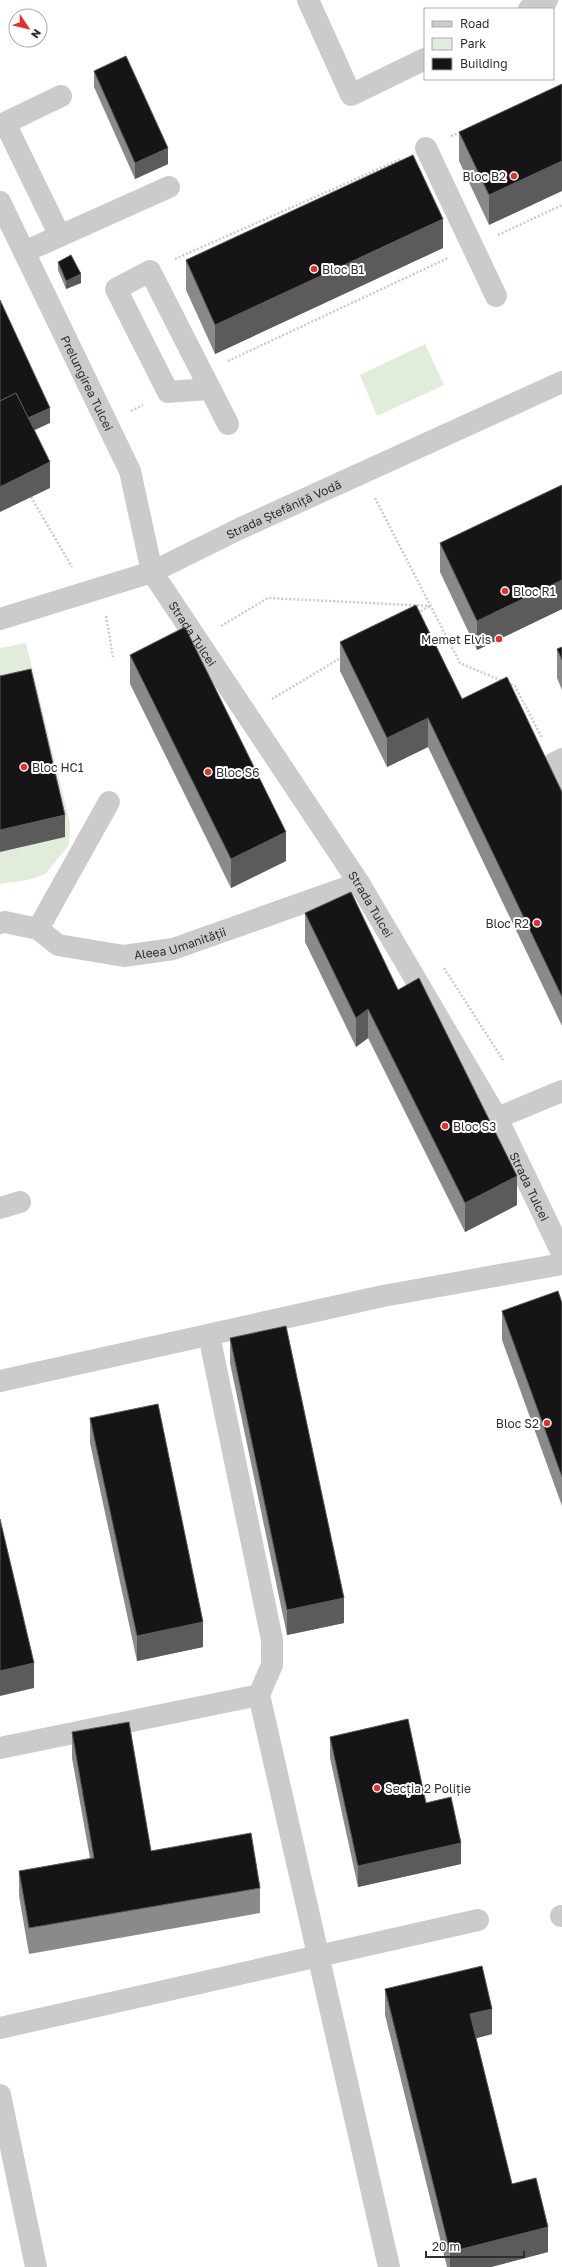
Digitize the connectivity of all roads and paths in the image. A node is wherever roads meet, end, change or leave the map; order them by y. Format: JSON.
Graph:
{"nodes":[{"id":1,"x":308,"y":0,"type":"edge"},
{"id":2,"x":547,"y":0,"type":"edge"},
{"id":3,"x":531,"y":8,"type":"edge"},
{"id":4,"x":424,"y":59,"type":"edge"},
{"id":5,"x":61,"y":96,"type":"dead end"},
{"id":6,"x":462,"y":132,"type":"edge"},
{"id":7,"x":426,"y":148,"type":"junction"},
{"id":8,"x":169,"y":187,"type":"dead end"},
{"id":9,"x":0,"y":202,"type":"edge"},
{"id":10,"x":562,"y":205,"type":"edge"},
{"id":11,"x":60,"y":236,"type":"junction"},
{"id":12,"x":472,"y":247,"type":"junction"},
{"id":13,"x":24,"y":252,"type":"junction"},
{"id":14,"x":150,"y":271,"type":"junction"},
{"id":15,"x":496,"y":296,"type":"dead end"},
{"id":16,"x":206,"y":381,"type":"junction"},
{"id":17,"x":562,"y":382,"type":"edge"},
{"id":18,"x":168,"y":392,"type":"junction"},
{"id":19,"x":106,"y":419,"type":"junction"},
{"id":20,"x":228,"y":424,"type":"dead end"},
{"id":21,"x":374,"y":496,"type":"dead end"},
{"id":22,"x":31,"y":497,"type":"dead end"},
{"id":23,"x":73,"y":569,"type":"dead end"},
{"id":24,"x":152,"y":572,"type":"junction"},
{"id":25,"x":431,"y":606,"type":"junction"},
{"id":26,"x":105,"y":614,"type":"dead end"},
{"id":27,"x":411,"y":617,"type":"edge"},
{"id":28,"x":0,"y":619,"type":"edge"},
{"id":29,"x":220,"y":626,"type":"dead end"},
{"id":30,"x":345,"y":656,"type":"edge"},
{"id":31,"x":113,"y":657,"type":"dead end"},
{"id":32,"x":272,"y":699,"type":"dead end"},
{"id":33,"x":559,"y":767,"type":"edge"},
{"id":34,"x":109,"y":802,"type":"dead end"},
{"id":35,"x":359,"y":882,"type":"junction"},
{"id":36,"x":0,"y":923,"type":"edge"},
{"id":37,"x":38,"y":929,"type":"junction"},
{"id":38,"x":562,"y":1091,"type":"edge"},
{"id":39,"x":497,"y":1118,"type":"junction"},
{"id":40,"x":562,"y":1253,"type":"edge"},
{"id":41,"x":562,"y":1264,"type":"edge"},
{"id":42,"x":209,"y":1335,"type":"junction"},
{"id":43,"x":0,"y":1381,"type":"edge"},
{"id":44,"x":259,"y":1695,"type":"junction"},
{"id":45,"x":0,"y":1748,"type":"edge"},
{"id":46,"x":478,"y":1920,"type":"dead end"},
{"id":47,"x":318,"y":1956,"type":"junction"},
{"id":48,"x":0,"y":2028,"type":"edge"},
{"id":49,"x":0,"y":2095,"type":"edge"},
{"id":50,"x":36,"y":2267,"type":"edge"},
{"id":51,"x":389,"y":2267,"type":"edge"}],
"edges":[{"from":1,"to":4,"type":"street"},
{"from":2,"to":3,"type":"street"},
{"from":5,"to":11,"type":"street"},
{"from":6,"to":7,"type":"path"},
{"from":7,"to":12,"type":"street"},
{"from":7,"to":14,"type":"path"},
{"from":8,"to":11,"type":"street"},
{"from":9,"to":13,"type":"street","name":"Prelungirea Tulcei"},
{"from":10,"to":12,"type":"path"},
{"from":11,"to":13,"type":"street"},
{"from":12,"to":15,"type":"street"},
{"from":12,"to":16,"type":"path"},
{"from":13,"to":19,"type":"street","name":"Prelungirea Tulcei"},
{"from":14,"to":16,"type":"street"},
{"from":14,"to":18,"type":"street"},
{"from":16,"to":18,"type":"street"},
{"from":16,"to":20,"type":"street"},
{"from":17,"to":24,"type":"street","name":"Strada Ștefăniță Vodă"},
{"from":18,"to":19,"type":"path"},
{"from":19,"to":24,"type":"street","name":"Prelungirea Tulcei"},
{"from":21,"to":25,"type":"path"},
{"from":22,"to":23,"type":"path"},
{"from":24,"to":28,"type":"street","name":"Strada Ștefăniță Vodă"},
{"from":24,"to":35,"type":"street","name":"Strada Tulcei"},
{"from":25,"to":27,"type":"path"},
{"from":25,"to":29,"type":"path"},
{"from":25,"to":33,"type":"path"},
{"from":26,"to":31,"type":"path"},
{"from":30,"to":32,"type":"path"},
{"from":34,"to":37,"type":"street"},
{"from":35,"to":37,"type":"street","name":"Aleea Umanității"},
{"from":35,"to":39,"type":"street","name":"Strada Tulcei"},
{"from":36,"to":37,"type":"street","name":"Aleea Umanității"},
{"from":38,"to":39,"type":"street"},
{"from":39,"to":40,"type":"street","name":"Strada Tulcei"},
{"from":41,"to":42,"type":"street"},
{"from":42,"to":43,"type":"street"},
{"from":42,"to":44,"type":"street"},
{"from":44,"to":45,"type":"street"},
{"from":44,"to":47,"type":"street"},
{"from":46,"to":47,"type":"street"},
{"from":47,"to":48,"type":"street"},
{"from":47,"to":51,"type":"street"},
{"from":49,"to":50,"type":"street"}]}
